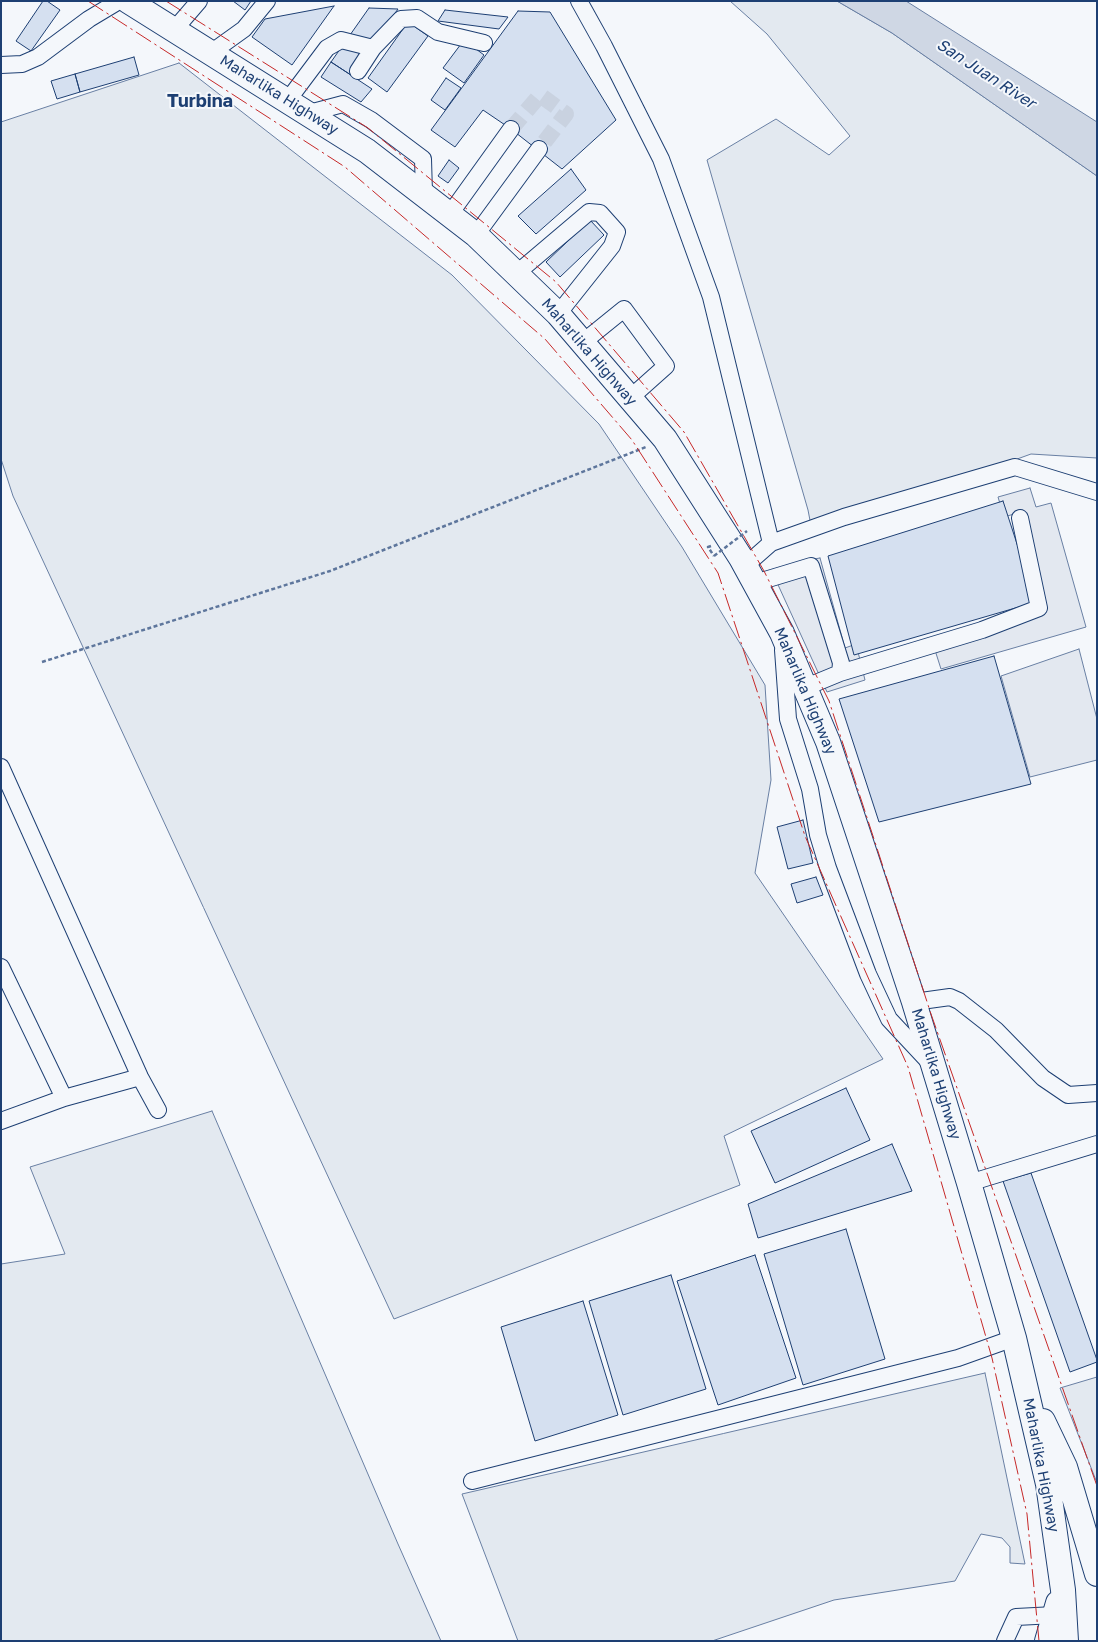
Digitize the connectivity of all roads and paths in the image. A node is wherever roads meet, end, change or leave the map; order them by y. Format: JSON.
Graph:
{"nodes":[{"id":1,"x":119,"y":1,"type":"edge"},
{"id":2,"x":128,"y":1,"type":"edge"},
{"id":3,"x":191,"y":1,"type":"edge"},
{"id":4,"x":199,"y":1,"type":"edge"},
{"id":5,"x":267,"y":1,"type":"edge"},
{"id":6,"x":578,"y":1,"type":"edge"},
{"id":7,"x":174,"y":30,"type":"junction"},
{"id":8,"x":484,"y":43,"type":"dead end"},
{"id":9,"x":373,"y":48,"type":"junction"},
{"id":10,"x":212,"y":52,"type":"junction"},
{"id":11,"x":1,"y":65,"type":"edge"},
{"id":12,"x":358,"y":71,"type":"dead end"},
{"id":13,"x":288,"y":100,"type":"junction"},
{"id":14,"x":512,"y":129,"type":"tunnel mouth"},
{"id":15,"x":539,"y":149,"type":"tunnel mouth"},
{"id":16,"x":450,"y":214,"type":"junction"},
{"id":17,"x":476,"y":235,"type":"junction"},
{"id":18,"x":516,"y":273,"type":"junction"},
{"id":19,"x":558,"y":314,"type":"junction"},
{"id":20,"x":582,"y":343,"type":"junction"},
{"id":21,"x":629,"y":398,"type":"junction"},
{"id":22,"x":665,"y":439,"type":"junction"},
{"id":23,"x":1097,"y":492,"type":"edge"},
{"id":24,"x":1020,"y":518,"type":"dead end"},
{"id":25,"x":747,"y":531,"type":"dead end"},
{"id":26,"x":771,"y":543,"type":"junction"},
{"id":27,"x":708,"y":547,"type":"dead end"},
{"id":28,"x":750,"y":574,"type":"junction"},
{"id":29,"x":782,"y":633,"type":"junction"},
{"id":30,"x":42,"y":662,"type":"dead end"},
{"id":31,"x":840,"y":673,"type":"junction"},
{"id":32,"x":806,"y":687,"type":"junction"},
{"id":33,"x":1,"y":768,"type":"edge"},
{"id":34,"x":1,"y":967,"type":"edge"},
{"id":35,"x":914,"y":1002,"type":"junction"},
{"id":36,"x":932,"y":1065,"type":"junction"},
{"id":37,"x":140,"y":1077,"type":"junction"},
{"id":38,"x":1097,"y":1094,"type":"edge"},
{"id":39,"x":64,"y":1098,"type":"junction"},
{"id":40,"x":158,"y":1110,"type":"dead end"},
{"id":41,"x":1,"y":1121,"type":"edge"},
{"id":42,"x":1097,"y":1144,"type":"edge"},
{"id":43,"x":969,"y":1183,"type":"junction"},
{"id":44,"x":1014,"y":1338,"type":"junction"},
{"id":45,"x":1025,"y":1383,"type":"junction"},
{"id":46,"x":472,"y":1481,"type":"dead end"},
{"id":47,"x":1097,"y":1574,"type":"edge"},
{"id":48,"x":1063,"y":1590,"type":"junction"},
{"id":49,"x":1054,"y":1615,"type":"junction"},
{"id":50,"x":1005,"y":1641,"type":"edge"},
{"id":51,"x":1047,"y":1641,"type":"edge"},
{"id":52,"x":1066,"y":1641,"type":"edge"}],
"edges":[{"from":1,"to":11,"type":"street"},
{"from":2,"to":7,"type":"highway","name":"Maharlika Highway"},
{"from":3,"to":7,"type":"street"},
{"from":4,"to":7,"type":"street"},
{"from":5,"to":10,"type":"street"},
{"from":6,"to":26,"type":"street"},
{"from":7,"to":10,"type":"highway","name":"Maharlika Highway"},
{"from":8,"to":9,"type":"street"},
{"from":9,"to":12,"type":"street"},
{"from":9,"to":13,"type":"street"},
{"from":10,"to":13,"type":"highway","name":"Maharlika Highway"},
{"from":13,"to":16,"type":"highway","name":"Maharlika Highway"},
{"from":14,"to":16,"type":"street"},
{"from":15,"to":17,"type":"street"},
{"from":16,"to":17,"type":"highway","name":"Maharlika Highway"},
{"from":17,"to":18,"type":"highway","name":"Maharlika Highway"},
{"from":18,"to":19,"type":"highway","name":"Maharlika Highway"},
{"from":18,"to":19,"type":"street"},
{"from":19,"to":20,"type":"highway","name":"Maharlika Highway"},
{"from":20,"to":21,"type":"highway","name":"Maharlika Highway"},
{"from":20,"to":21,"type":"street"},
{"from":21,"to":22,"type":"highway","name":"Maharlika Highway"},
{"from":22,"to":28,"type":"highway","name":"Maharlika Highway"},
{"from":22,"to":30,"type":"path"},
{"from":23,"to":26,"type":"street"},
{"from":24,"to":31,"type":"street"},
{"from":25,"to":27,"type":"path","bridge":true},
{"from":26,"to":28,"type":"street"},
{"from":28,"to":29,"type":"highway","name":"Maharlika Highway"},
{"from":28,"to":31,"type":"street"},
{"from":29,"to":32,"type":"highway","name":"Maharlika Highway"},
{"from":29,"to":36,"type":"street"},
{"from":31,"to":32,"type":"street"},
{"from":32,"to":35,"type":"highway","name":"Maharlika Highway"},
{"from":33,"to":37,"type":"street"},
{"from":34,"to":39,"type":"street"},
{"from":35,"to":36,"type":"highway","name":"Maharlika Highway"},
{"from":35,"to":38,"type":"street"},
{"from":36,"to":43,"type":"highway","name":"Maharlika Highway"},
{"from":37,"to":39,"type":"street"},
{"from":37,"to":40,"type":"street"},
{"from":39,"to":41,"type":"street"},
{"from":42,"to":43,"type":"street"},
{"from":43,"to":44,"type":"highway","name":"Maharlika Highway"},
{"from":44,"to":45,"type":"highway","name":"Maharlika Highway"},
{"from":44,"to":46,"type":"street"},
{"from":45,"to":47,"type":"highway"},
{"from":45,"to":48,"type":"highway","name":"Maharlika Highway"},
{"from":48,"to":49,"type":"highway"},
{"from":48,"to":52,"type":"highway","name":"Maharlika Highway"},
{"from":49,"to":50,"type":"street"},
{"from":49,"to":51,"type":"highway"}]}
